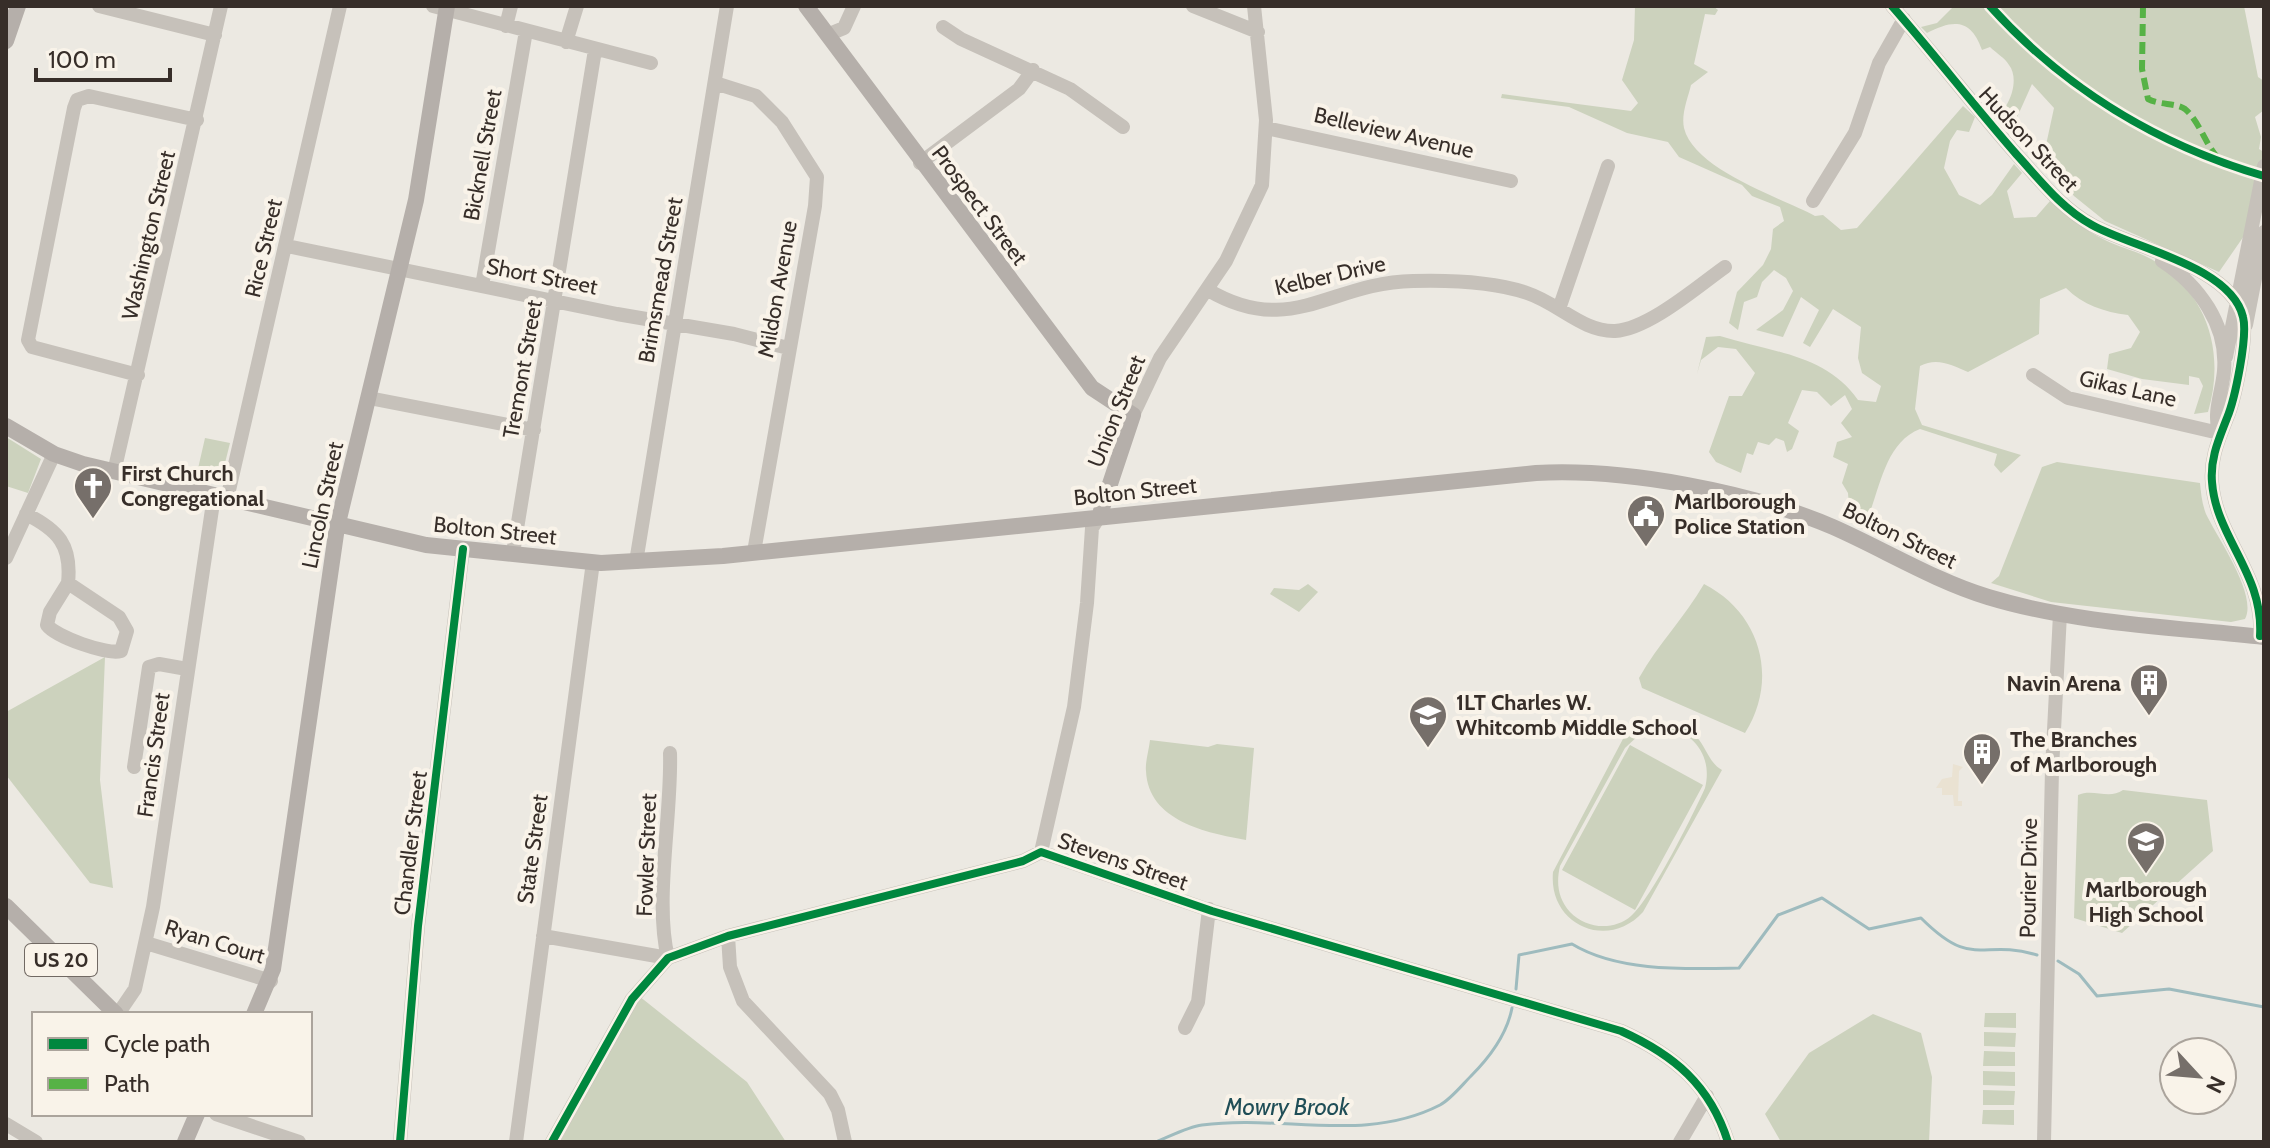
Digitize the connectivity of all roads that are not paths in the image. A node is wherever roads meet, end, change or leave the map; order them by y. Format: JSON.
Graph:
{"nodes":[{"id":1,"x":18,"y":6,"type":"edge"},
{"id":2,"x":99,"y":6,"type":"edge"},
{"id":3,"x":221,"y":6,"type":"edge"},
{"id":4,"x":340,"y":6,"type":"edge"},
{"id":5,"x":511,"y":6,"type":"edge"},
{"id":6,"x":577,"y":6,"type":"edge"},
{"id":7,"x":727,"y":6,"type":"edge"},
{"id":8,"x":806,"y":6,"type":"edge"},
{"id":9,"x":854,"y":6,"type":"edge"},
{"id":10,"x":1193,"y":6,"type":"edge"},
{"id":11,"x":1254,"y":6,"type":"edge"},
{"id":12,"x":1892,"y":6,"type":"edge"},
{"id":13,"x":442,"y":7,"type":"edge"},
{"id":14,"x":1904,"y":19,"type":"junction"},
{"id":15,"x":506,"y":26,"type":"junction"},
{"id":16,"x":943,"y":27,"type":"dead end"},
{"id":17,"x":526,"y":31,"type":"junction"},
{"id":18,"x":1258,"y":32,"type":"junction"},
{"id":19,"x":215,"y":35,"type":"junction"},
{"id":20,"x":827,"y":35,"type":"junction"},
{"id":21,"x":6,"y":38,"type":"edge"},
{"id":22,"x":566,"y":42,"type":"junction"},
{"id":23,"x":595,"y":50,"type":"junction"},
{"id":24,"x":651,"y":63,"type":"dead end"},
{"id":25,"x":1033,"y":70,"type":"junction"},
{"id":26,"x":715,"y":83,"type":"junction"},
{"id":27,"x":197,"y":120,"type":"junction"},
{"id":28,"x":1123,"y":127,"type":"dead end"},
{"id":29,"x":1266,"y":128,"type":"junction"},
{"id":30,"x":920,"y":163,"type":"junction"},
{"id":31,"x":1608,"y":166,"type":"dead end"},
{"id":32,"x":2264,"y":166,"type":"edge"},
{"id":33,"x":1511,"y":181,"type":"dead end"},
{"id":34,"x":1813,"y":201,"type":"dead end"},
{"id":35,"x":2264,"y":232,"type":"edge"},
{"id":36,"x":287,"y":246,"type":"junction"},
{"id":37,"x":2145,"y":250,"type":"junction"},
{"id":38,"x":1725,"y":267,"type":"dead end"},
{"id":39,"x":400,"y":269,"type":"junction"},
{"id":40,"x":482,"y":286,"type":"junction"},
{"id":41,"x":1208,"y":290,"type":"junction"},
{"id":42,"x":556,"y":301,"type":"junction"},
{"id":43,"x":2237,"y":303,"type":"junction"},
{"id":44,"x":1560,"y":306,"type":"junction"},
{"id":45,"x":675,"y":323,"type":"junction"},
{"id":46,"x":2245,"y":329,"type":"junction"},
{"id":47,"x":788,"y":348,"type":"junction"},
{"id":48,"x":2224,"y":369,"type":"junction"},
{"id":49,"x":138,"y":375,"type":"junction"},
{"id":50,"x":2033,"y":375,"type":"dead end"},
{"id":51,"x":369,"y":398,"type":"junction"},
{"id":52,"x":1133,"y":415,"type":"junction"},
{"id":53,"x":6,"y":426,"type":"edge"},
{"id":54,"x":534,"y":430,"type":"junction"},
{"id":55,"x":2219,"y":433,"type":"junction"},
{"id":56,"x":54,"y":454,"type":"junction"},
{"id":57,"x":114,"y":472,"type":"junction"},
{"id":58,"x":220,"y":498,"type":"junction"},
{"id":59,"x":26,"y":514,"type":"junction"},
{"id":60,"x":1099,"y":517,"type":"junction"},
{"id":61,"x":337,"y":527,"type":"junction"},
{"id":62,"x":463,"y":549,"type":"junction"},
{"id":63,"x":754,"y":552,"type":"junction"},
{"id":64,"x":513,"y":553,"type":"junction"},
{"id":65,"x":7,"y":554,"type":"edge"},
{"id":66,"x":593,"y":562,"type":"junction"},
{"id":67,"x":636,"y":562,"type":"junction"},
{"id":68,"x":68,"y":583,"type":"junction"},
{"id":69,"x":2060,"y":614,"type":"junction"},
{"id":70,"x":2262,"y":636,"type":"edge"},
{"id":71,"x":187,"y":669,"type":"junction"},
{"id":72,"x":670,"y":753,"type":"dead end"},
{"id":73,"x":134,"y":767,"type":"dead end"},
{"id":74,"x":1041,"y":852,"type":"junction"},
{"id":75,"x":6,"y":906,"type":"edge"},
{"id":76,"x":1209,"y":909,"type":"junction"},
{"id":77,"x":543,"y":936,"type":"junction"},
{"id":78,"x":728,"y":936,"type":"junction"},
{"id":79,"x":146,"y":943,"type":"junction"},
{"id":80,"x":668,"y":958,"type":"junction"},
{"id":81,"x":271,"y":981,"type":"junction"},
{"id":82,"x":115,"y":1012,"type":"edge"},
{"id":83,"x":118,"y":1012,"type":"edge"},
{"id":84,"x":255,"y":1012,"type":"edge"},
{"id":85,"x":1185,"y":1028,"type":"dead end"},
{"id":86,"x":1707,"y":1096,"type":"junction"},
{"id":87,"x":196,"y":1116,"type":"edge"},
{"id":88,"x":222,"y":1116,"type":"edge"},
{"id":89,"x":6,"y":1124,"type":"edge"},
{"id":90,"x":36,"y":1142,"type":"edge"},
{"id":91,"x":185,"y":1142,"type":"edge"},
{"id":92,"x":299,"y":1142,"type":"edge"},
{"id":93,"x":400,"y":1142,"type":"edge"},
{"id":94,"x":516,"y":1142,"type":"edge"},
{"id":95,"x":552,"y":1142,"type":"edge"},
{"id":96,"x":845,"y":1142,"type":"edge"},
{"id":97,"x":1680,"y":1142,"type":"edge"},
{"id":98,"x":1728,"y":1142,"type":"edge"},
{"id":99,"x":2044,"y":1142,"type":"edge"}],
"edges":[{"from":1,"to":21,"type":"main road"},
{"from":2,"to":19,"type":"street"},
{"from":3,"to":19,"type":"street","name":"Washington Street"},
{"from":4,"to":36,"type":"street","name":"Rice Street"},
{"from":5,"to":15,"type":"street"},
{"from":6,"to":22,"type":"street"},
{"from":7,"to":26,"type":"street","name":"Brimsmead Street"},
{"from":8,"to":20,"type":"main road","name":"Prospect Street"},
{"from":9,"to":20,"type":"street"},
{"from":10,"to":18,"type":"street"},
{"from":11,"to":18,"type":"street","name":"Union Street"},
{"from":12,"to":14,"type":"street","name":"Hudson Street"},
{"from":13,"to":15,"type":"street"},
{"from":13,"to":39,"type":"main road","name":"Lincoln Street"},
{"from":14,"to":34,"type":"street"},
{"from":14,"to":37,"type":"street","name":"Hudson Street"},
{"from":15,"to":17,"type":"street"},
{"from":16,"to":25,"type":"street"},
{"from":17,"to":22,"type":"street"},
{"from":17,"to":40,"type":"street","name":"Bicknell Street"},
{"from":18,"to":29,"type":"street","name":"Union Street"},
{"from":19,"to":27,"type":"street","name":"Washington Street"},
{"from":20,"to":30,"type":"main road","name":"Prospect Street"},
{"from":22,"to":23,"type":"street"},
{"from":23,"to":24,"type":"street"},
{"from":23,"to":42,"type":"street","name":"Tremont Street"},
{"from":25,"to":28,"type":"street"},
{"from":25,"to":30,"type":"street"},
{"from":26,"to":45,"type":"street","name":"Brimsmead Street"},
{"from":26,"to":47,"type":"street","name":"Mildon Avenue"},
{"from":27,"to":49,"type":"street","name":"Washington Street"},
{"from":27,"to":49,"type":"street"},
{"from":29,"to":33,"type":"street","name":"Belleview Avenue"},
{"from":29,"to":41,"type":"street","name":"Union Street"},
{"from":30,"to":52,"type":"main road","name":"Prospect Street"},
{"from":31,"to":44,"type":"street"},
{"from":32,"to":43,"type":"street"},
{"from":35,"to":46,"type":"street"},
{"from":36,"to":39,"type":"street","name":"Short Street"},
{"from":36,"to":58,"type":"street","name":"Rice Street"},
{"from":37,"to":43,"type":"street","name":"Hudson Street"},
{"from":37,"to":48,"type":"street","name":"Hudson Street"},
{"from":38,"to":44,"type":"street","name":"Kelber Drive"},
{"from":39,"to":40,"type":"street","name":"Short Street"},
{"from":39,"to":51,"type":"main road","name":"Lincoln Street"},
{"from":40,"to":42,"type":"street","name":"Short Street"},
{"from":41,"to":44,"type":"street","name":"Kelber Drive"},
{"from":41,"to":52,"type":"street","name":"Union Street"},
{"from":42,"to":45,"type":"street","name":"Short Street"},
{"from":42,"to":54,"type":"street","name":"Tremont Street"},
{"from":43,"to":46,"type":"street","name":"Hudson Street"},
{"from":43,"to":48,"type":"street"},
{"from":45,"to":47,"type":"street","name":"Short Street"},
{"from":45,"to":67,"type":"street","name":"Brimsmead Street"},
{"from":46,"to":55,"type":"street","name":"Hudson Street"},
{"from":47,"to":63,"type":"street","name":"Mildon Avenue"},
{"from":48,"to":55,"type":"street","name":"Hudson Street"},
{"from":49,"to":57,"type":"street","name":"Washington Street"},
{"from":50,"to":55,"type":"street","name":"Gikas Lane"},
{"from":51,"to":54,"type":"street"},
{"from":51,"to":61,"type":"main road","name":"Lincoln Street"},
{"from":52,"to":60,"type":"main road","name":"Union Street"},
{"from":53,"to":56,"type":"main road","name":"Bolton Street"},
{"from":54,"to":64,"type":"street","name":"Tremont Street"},
{"from":55,"to":70,"type":"street","name":"Hudson Street"},
{"from":56,"to":57,"type":"main road","name":"Bolton Street"},
{"from":56,"to":59,"type":"street"},
{"from":57,"to":58,"type":"main road","name":"Bolton Street"},
{"from":58,"to":61,"type":"main road","name":"Bolton Street"},
{"from":58,"to":71,"type":"street","name":"Francis Street"},
{"from":59,"to":65,"type":"street"},
{"from":59,"to":68,"type":"street"},
{"from":60,"to":63,"type":"main road","name":"Bolton Street"},
{"from":60,"to":69,"type":"main road","name":"Bolton Street"},
{"from":60,"to":74,"type":"street","name":"Union Street"},
{"from":61,"to":62,"type":"main road","name":"Bolton Street"},
{"from":61,"to":81,"type":"main road","name":"Lincoln Street"},
{"from":62,"to":64,"type":"main road","name":"Bolton Street"},
{"from":62,"to":93,"type":"street","name":"Chandler Street"},
{"from":63,"to":67,"type":"main road","name":"Bolton Street"},
{"from":64,"to":66,"type":"main road","name":"Bolton Street"},
{"from":66,"to":67,"type":"main road","name":"Bolton Street"},
{"from":66,"to":77,"type":"street","name":"State Street"},
{"from":68,"to":68,"type":"street"},
{"from":69,"to":70,"type":"main road","name":"Bolton Street"},
{"from":69,"to":99,"type":"street","name":"Pourier Drive"},
{"from":71,"to":73,"type":"street"},
{"from":71,"to":79,"type":"street","name":"Francis Street"},
{"from":72,"to":80,"type":"street","name":"Fowler Street"},
{"from":74,"to":76,"type":"street","name":"Stevens Street"},
{"from":74,"to":78,"type":"street","name":"Stevens Street"},
{"from":75,"to":82,"type":"main road","number":"US 20"},
{"from":76,"to":85,"type":"street"},
{"from":76,"to":86,"type":"street","name":"Stevens Street"},
{"from":77,"to":80,"type":"street"},
{"from":77,"to":94,"type":"street","name":"State Street"},
{"from":78,"to":80,"type":"street","name":"Stevens Street"},
{"from":78,"to":96,"type":"street"},
{"from":79,"to":81,"type":"street","name":"Ryan Court"},
{"from":79,"to":83,"type":"street","name":"Francis Street"},
{"from":80,"to":95,"type":"street","name":"Stevens Street"},
{"from":81,"to":84,"type":"main road","name":"Lincoln Street"},
{"from":86,"to":97,"type":"street"},
{"from":86,"to":98,"type":"street","name":"Stevens Street"},
{"from":87,"to":91,"type":"main road"},
{"from":88,"to":92,"type":"street"},
{"from":89,"to":90,"type":"street"}]}
